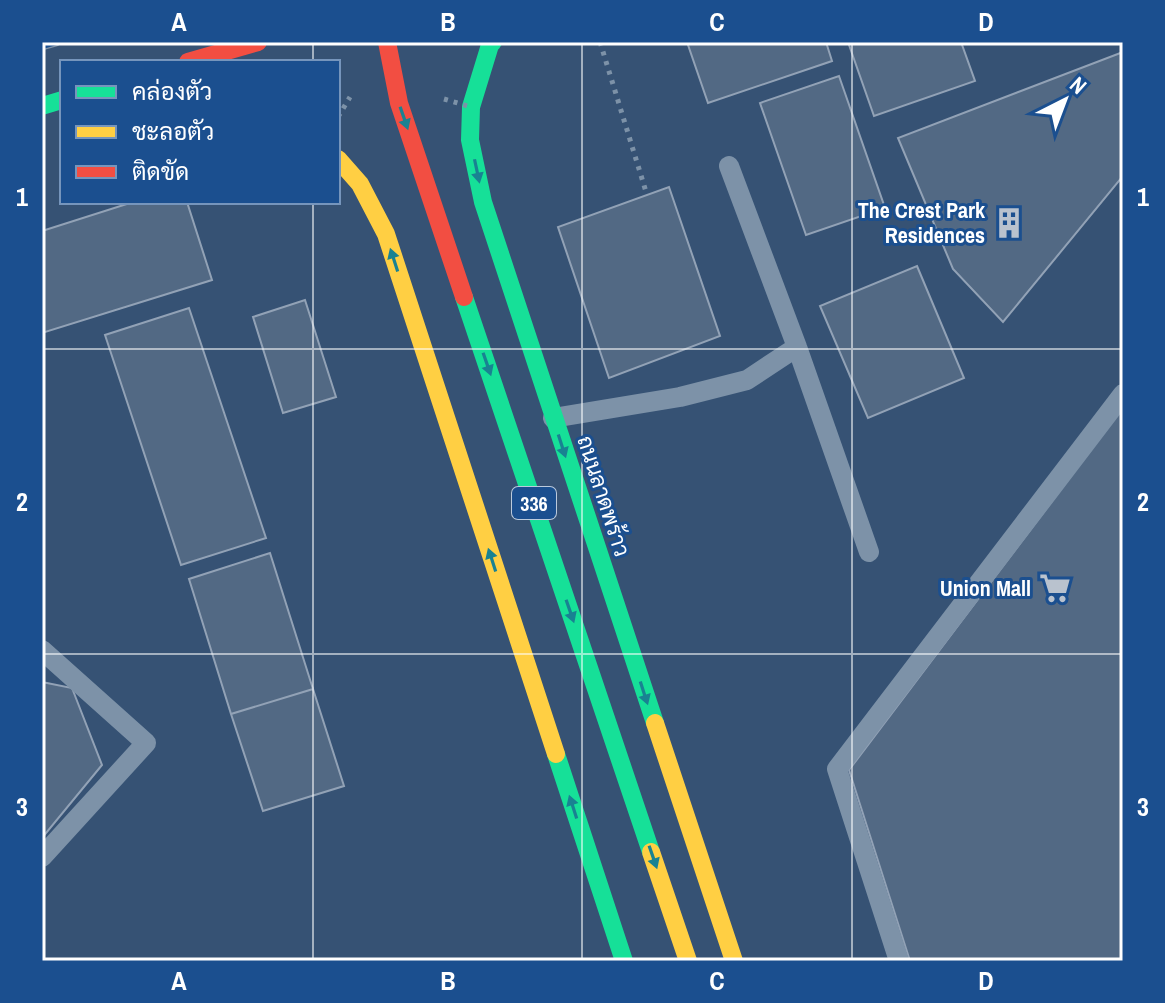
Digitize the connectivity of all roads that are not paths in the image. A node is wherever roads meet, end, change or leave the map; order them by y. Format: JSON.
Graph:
{"nodes":[{"id":1,"x":258,"y":42,"type":"edge"},
{"id":2,"x":387,"y":42,"type":"edge"},
{"id":3,"x":493,"y":42,"type":"edge"},
{"id":4,"x":195,"y":60,"type":"edge"},
{"id":5,"x":340,"y":161,"type":"edge"},
{"id":6,"x":729,"y":166,"type":"dead end"},
{"id":7,"x":434,"y":258,"type":"dead end"},
{"id":8,"x":506,"y":274,"type":"junction"},
{"id":9,"x":417,"y":276,"type":"dead end"},
{"id":10,"x":406,"y":297,"type":"junction"},
{"id":11,"x":797,"y":347,"type":"junction"},
{"id":12,"x":1123,"y":394,"type":"edge"},
{"id":13,"x":553,"y":418,"type":"junction"},
{"id":14,"x":869,"y":552,"type":"dead end"},
{"id":15,"x":42,"y":650,"type":"edge"},
{"id":16,"x":42,"y":857,"type":"edge"},
{"id":17,"x":624,"y":961,"type":"edge"},
{"id":18,"x":688,"y":961,"type":"edge"},
{"id":19,"x":734,"y":961,"type":"edge"},
{"id":20,"x":899,"y":961,"type":"edge"}],
"edges":[{"from":1,"to":4,"type":"main road"},
{"from":2,"to":18,"type":"main road","number":"336","one_way":true,"bridge":true},
{"from":3,"to":8,"type":"main road","name":"ถนนลาดพร้าว","one_way":true},
{"from":10,"to":5,"type":"main road","one_way":true},
{"from":6,"to":11,"type":"lane"},
{"from":7,"to":8,"type":"main road"},
{"from":8,"to":13,"type":"main road","name":"ถนนลาดพร้าว"},
{"from":9,"to":10,"type":"main road"},
{"from":17,"to":10,"type":"main road","one_way":true},
{"from":11,"to":13,"type":"lane"},
{"from":11,"to":14,"type":"lane"},
{"from":12,"to":20,"type":"lane"},
{"from":13,"to":19,"type":"main road","name":"ถนนลาดพร้าว","one_way":true},
{"from":15,"to":16,"type":"lane"}]}
